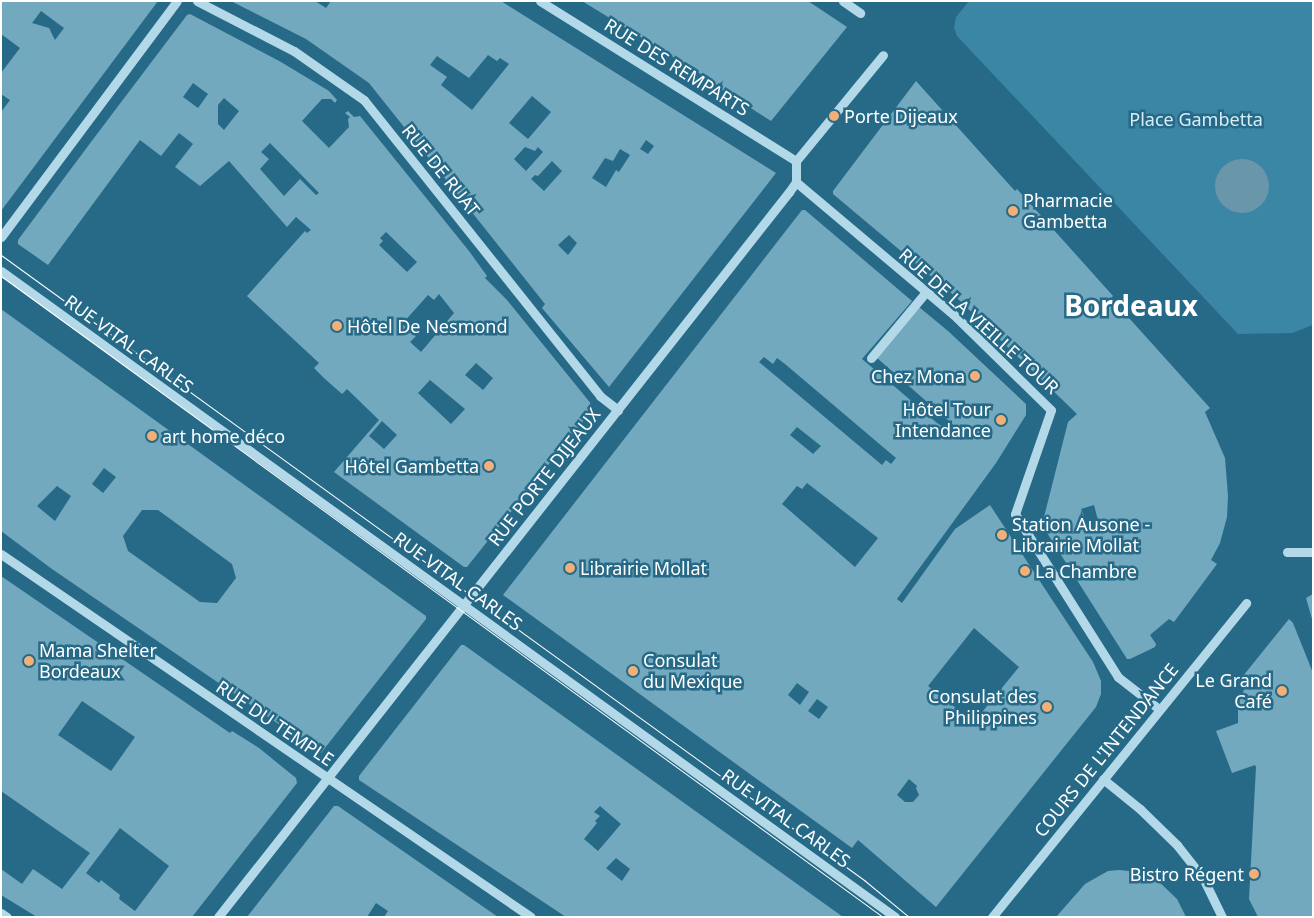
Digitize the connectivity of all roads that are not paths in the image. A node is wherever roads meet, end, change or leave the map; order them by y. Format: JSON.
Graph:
{"nodes":[{"id":1,"x":177,"y":1,"type":"edge"},
{"id":2,"x":196,"y":1,"type":"edge"},
{"id":3,"x":540,"y":1,"type":"edge"},
{"id":4,"x":843,"y":1,"type":"edge"},
{"id":5,"x":860,"y":13,"type":"dead end"},
{"id":6,"x":883,"y":55,"type":"dead end"},
{"id":7,"x":796,"y":161,"type":"junction"},
{"id":8,"x":796,"y":182,"type":"junction"},
{"id":9,"x":1,"y":237,"type":"edge"},
{"id":10,"x":1,"y":271,"type":"edge"},
{"id":11,"x":926,"y":292,"type":"junction"},
{"id":12,"x":871,"y":358,"type":"dead end"},
{"id":13,"x":618,"y":410,"type":"junction"},
{"id":14,"x":1287,"y":552,"type":"dead end"},
{"id":15,"x":1313,"y":552,"type":"edge"},
{"id":16,"x":1,"y":554,"type":"edge"},
{"id":17,"x":1246,"y":603,"type":"dead end"},
{"id":18,"x":464,"y":605,"type":"junction"},
{"id":19,"x":1159,"y":710,"type":"junction"},
{"id":20,"x":327,"y":778,"type":"junction"},
{"id":21,"x":1103,"y":779,"type":"junction"},
{"id":22,"x":1,"y":913,"type":"edge"},
{"id":23,"x":7,"y":917,"type":"edge"},
{"id":24,"x":218,"y":917,"type":"edge"},
{"id":25,"x":531,"y":917,"type":"edge"},
{"id":26,"x":895,"y":917,"type":"edge"},
{"id":27,"x":992,"y":917,"type":"edge"},
{"id":28,"x":1222,"y":917,"type":"edge"}],
"edges":[{"from":1,"to":9,"type":"street"},
{"from":2,"to":13,"type":"street","name":"RUE DE RUAT"},
{"from":3,"to":7,"type":"street","name":"RUE DES REMPARTS"},
{"from":4,"to":5,"type":"street"},
{"from":6,"to":7,"type":"street"},
{"from":7,"to":8,"type":"street"},
{"from":8,"to":11,"type":"street","name":"RUE DE LA VIEILLE TOUR"},
{"from":8,"to":13,"type":"street","name":"RUE PORTE DIJEAUX"},
{"from":10,"to":18,"type":"street","name":"RUE VITAL CARLES"},
{"from":11,"to":12,"type":"street"},
{"from":11,"to":19,"type":"street","name":"RUE DE LA VIEILLE TOUR"},
{"from":13,"to":18,"type":"street","name":"RUE PORTE DIJEAUX"},
{"from":14,"to":15,"type":"street"},
{"from":16,"to":20,"type":"street","name":"RUE DU TEMPLE"},
{"from":17,"to":19,"type":"street","name":"COURS DE L'INTENDANCE"},
{"from":18,"to":20,"type":"street","name":"RUE PORTE DIJEAUX"},
{"from":18,"to":26,"type":"street","name":"RUE VITAL CARLES"},
{"from":19,"to":21,"type":"street","name":"COURS DE L'INTENDANCE"},
{"from":20,"to":24,"type":"street","name":"RUE PORTE DIJEAUX"},
{"from":20,"to":25,"type":"street","name":"RUE DU TEMPLE"},
{"from":21,"to":27,"type":"street","name":"COURS DE L'INTENDANCE"},
{"from":21,"to":28,"type":"street"},
{"from":22,"to":23,"type":"street"}]}
